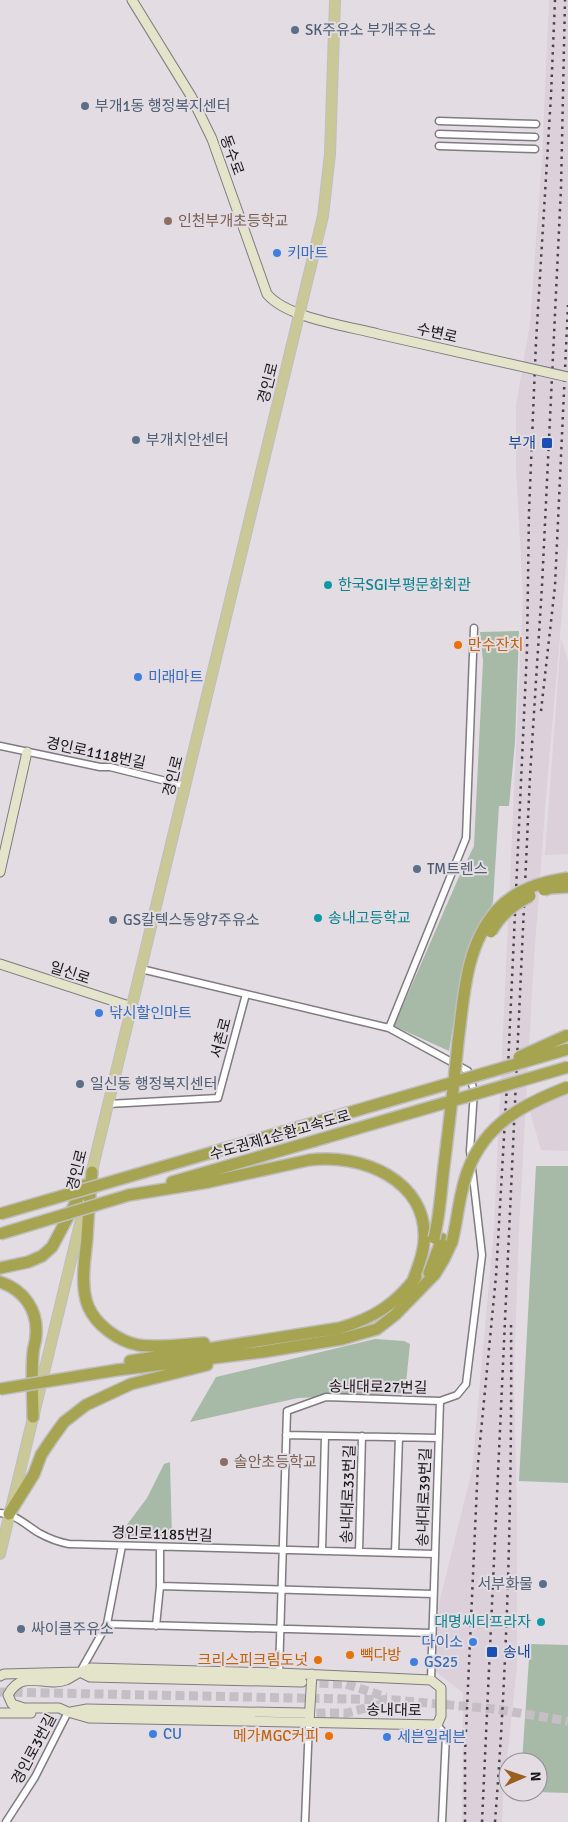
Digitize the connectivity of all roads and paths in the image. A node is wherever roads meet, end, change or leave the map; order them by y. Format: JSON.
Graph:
{"nodes":[{"id":1,"x":132,"y":0,"type":"edge"},
{"id":2,"x":335,"y":0,"type":"edge"},
{"id":3,"x":439,"y":121,"type":"dead end"},
{"id":4,"x":536,"y":124,"type":"dead end"},
{"id":5,"x":439,"y":134,"type":"dead end"},
{"id":6,"x":536,"y":137,"type":"dead end"},
{"id":7,"x":438,"y":146,"type":"dead end"},
{"id":8,"x":535,"y":149,"type":"dead end"},
{"id":9,"x":300,"y":315,"type":"junction"},
{"id":10,"x":568,"y":377,"type":"edge"},
{"id":11,"x":474,"y":628,"type":"dead end"},
{"id":12,"x":0,"y":746,"type":"edge"},
{"id":13,"x":27,"y":752,"type":"junction"},
{"id":14,"x":186,"y":786,"type":"junction"},
{"id":15,"x":0,"y":872,"type":"edge"},
{"id":16,"x":568,"y":878,"type":"edge"},
{"id":17,"x":568,"y":887,"type":"edge"},
{"id":18,"x":0,"y":964,"type":"edge"},
{"id":19,"x":141,"y":969,"type":"junction"},
{"id":20,"x":246,"y":994,"type":"junction"},
{"id":21,"x":132,"y":1007,"type":"junction"},
{"id":22,"x":389,"y":1028,"type":"junction"},
{"id":23,"x":568,"y":1036,"type":"edge"},
{"id":24,"x":568,"y":1049,"type":"edge"},
{"id":25,"x":568,"y":1067,"type":"edge"},
{"id":26,"x":487,"y":1071,"type":"junction"},
{"id":27,"x":568,"y":1087,"type":"edge"},
{"id":28,"x":108,"y":1104,"type":"junction"},
{"id":29,"x":92,"y":1172,"type":"junction"},
{"id":30,"x":129,"y":1195,"type":"junction"},
{"id":31,"x":0,"y":1214,"type":"edge"},
{"id":32,"x":0,"y":1234,"type":"edge"},
{"id":33,"x":438,"y":1240,"type":"junction"},
{"id":34,"x":0,"y":1268,"type":"edge"},
{"id":35,"x":0,"y":1282,"type":"edge"},
{"id":36,"x":415,"y":1287,"type":"junction"},
{"id":37,"x":268,"y":1339,"type":"junction"},
{"id":38,"x":262,"y":1352,"type":"junction"},
{"id":39,"x":116,"y":1367,"type":"junction"},
{"id":40,"x":0,"y":1382,"type":"edge"},
{"id":41,"x":0,"y":1389,"type":"edge"},
{"id":42,"x":440,"y":1401,"type":"junction"},
{"id":43,"x":33,"y":1417,"type":"junction"},
{"id":44,"x":286,"y":1435,"type":"junction"},
{"id":45,"x":325,"y":1436,"type":"junction"},
{"id":46,"x":362,"y":1436,"type":"junction"},
{"id":47,"x":399,"y":1437,"type":"junction"},
{"id":48,"x":439,"y":1438,"type":"junction"},
{"id":49,"x":5,"y":1514,"type":"edge"},
{"id":50,"x":3,"y":1532,"type":"edge"},
{"id":51,"x":122,"y":1546,"type":"junction"},
{"id":52,"x":160,"y":1547,"type":"junction"},
{"id":53,"x":282,"y":1550,"type":"junction"},
{"id":54,"x":322,"y":1551,"type":"junction"},
{"id":55,"x":359,"y":1552,"type":"junction"},
{"id":56,"x":395,"y":1553,"type":"junction"},
{"id":57,"x":0,"y":1554,"type":"edge"},
{"id":58,"x":435,"y":1554,"type":"junction"},
{"id":59,"x":160,"y":1586,"type":"junction"},
{"id":60,"x":281,"y":1590,"type":"junction"},
{"id":61,"x":433,"y":1594,"type":"junction"},
{"id":62,"x":107,"y":1624,"type":"junction"},
{"id":63,"x":156,"y":1626,"type":"junction"},
{"id":64,"x":280,"y":1629,"type":"junction"},
{"id":65,"x":432,"y":1633,"type":"junction"},
{"id":66,"x":80,"y":1672,"type":"junction"},
{"id":67,"x":279,"y":1673,"type":"junction"},
{"id":68,"x":312,"y":1674,"type":"junction"},
{"id":69,"x":0,"y":1676,"type":"edge"},
{"id":70,"x":431,"y":1680,"type":"junction"},
{"id":71,"x":302,"y":1682,"type":"tunnel mouth"},
{"id":72,"x":68,"y":1712,"type":"junction"},
{"id":73,"x":303,"y":1712,"type":"tunnel mouth"},
{"id":74,"x":0,"y":1713,"type":"edge"},
{"id":75,"x":309,"y":1722,"type":"junction"},
{"id":76,"x":437,"y":1725,"type":"junction"},
{"id":77,"x":6,"y":1822,"type":"edge"},
{"id":78,"x":305,"y":1822,"type":"edge"},
{"id":79,"x":442,"y":1822,"type":"edge"}],
"edges":[{"from":1,"to":9,"type":"street","name":"동수로"},
{"from":2,"to":9,"type":"main road","name":"경인로"},
{"from":3,"to":4,"type":"street"},
{"from":5,"to":6,"type":"street"},
{"from":7,"to":8,"type":"street"},
{"from":9,"to":10,"type":"street","name":"수변로","bridge":true},
{"from":9,"to":14,"type":"main road","name":"경인로"},
{"from":11,"to":22,"type":"street"},
{"from":12,"to":13,"type":"street","name":"경인로1118번길"},
{"from":13,"to":14,"type":"street","name":"경인로1118번길"},
{"from":13,"to":15,"type":"street"},
{"from":14,"to":19,"type":"main road","name":"경인로"},
{"from":16,"to":33,"type":"highway","bridge":true},
{"from":17,"to":33,"type":"highway","bridge":true},
{"from":18,"to":21,"type":"street","name":"일신로"},
{"from":19,"to":20,"type":"street"},
{"from":19,"to":21,"type":"main road","name":"경인로"},
{"from":20,"to":22,"type":"street"},
{"from":20,"to":28,"type":"street","name":"서촌로"},
{"from":21,"to":28,"type":"main road","name":"경인로"},
{"from":22,"to":42,"type":"street"},
{"from":23,"to":26,"type":"highway","bridge":true},
{"from":24,"to":26,"type":"highway","name":"수도권제1순환고속도로","bridge":true},
{"from":25,"to":30,"type":"highway","name":"수도권제1순환고속도로","bridge":true},
{"from":26,"to":31,"type":"highway","name":"수도권제1순환고속도로","bridge":true},
{"from":27,"to":33,"type":"highway","bridge":true},
{"from":28,"to":29,"type":"main road","name":"경인로"},
{"from":29,"to":34,"type":"highway"},
{"from":29,"to":37,"type":"highway"},
{"from":29,"to":43,"type":"main road","name":"경인로"},
{"from":30,"to":32,"type":"highway","name":"수도권제1순환고속도로","bridge":true},
{"from":30,"to":33,"type":"highway"},
{"from":33,"to":36,"type":"highway"},
{"from":33,"to":36,"type":"highway"},
{"from":35,"to":43,"type":"highway"},
{"from":36,"to":37,"type":"highway"},
{"from":36,"to":38,"type":"highway"},
{"from":37,"to":39,"type":"highway"},
{"from":38,"to":39,"type":"highway"},
{"from":38,"to":49,"type":"highway"},
{"from":39,"to":40,"type":"highway"},
{"from":39,"to":41,"type":"highway","bridge":true},
{"from":42,"to":44,"type":"street","name":"송내대로27번길"},
{"from":42,"to":48,"type":"street","name":"송내대로39번길"},
{"from":43,"to":49,"type":"main road","name":"경인로"},
{"from":44,"to":45,"type":"street","name":"송내대로33번길"},
{"from":44,"to":53,"type":"street","name":"송내대로27번길"},
{"from":45,"to":46,"type":"street","name":"송내대로33번길"},
{"from":45,"to":54,"type":"street"},
{"from":46,"to":47,"type":"street","name":"송내대로33번길"},
{"from":46,"to":55,"type":"street","name":"송내대로33번길"},
{"from":47,"to":48,"type":"street","name":"송내대로33번길"},
{"from":47,"to":56,"type":"street"},
{"from":48,"to":58,"type":"street","name":"송내대로39번길"},
{"from":49,"to":50,"type":"main road","name":"경인로"},
{"from":49,"to":51,"type":"street","name":"경인로1185번길"},
{"from":50,"to":57,"type":"main road","name":"경인로"},
{"from":51,"to":52,"type":"street","name":"경인로1185번길"},
{"from":51,"to":62,"type":"street"},
{"from":52,"to":53,"type":"street","name":"경인로1185번길"},
{"from":52,"to":59,"type":"street"},
{"from":53,"to":54,"type":"street","name":"경인로1185번길"},
{"from":53,"to":60,"type":"street","name":"송내대로27번길"},
{"from":54,"to":55,"type":"street","name":"경인로1185번길"},
{"from":55,"to":56,"type":"street","name":"경인로1185번길"},
{"from":56,"to":58,"type":"street","name":"경인로1185번길"},
{"from":58,"to":61,"type":"street","name":"송내대로39번길"},
{"from":59,"to":60,"type":"street"},
{"from":59,"to":63,"type":"street"},
{"from":60,"to":61,"type":"street"},
{"from":60,"to":64,"type":"street","name":"송내대로27번길"},
{"from":61,"to":65,"type":"street","name":"송내대로39번길"},
{"from":62,"to":63,"type":"street"},
{"from":62,"to":66,"type":"street"},
{"from":63,"to":64,"type":"street"},
{"from":64,"to":65,"type":"street"},
{"from":64,"to":67,"type":"street","name":"송내대로27번길"},
{"from":65,"to":70,"type":"street","name":"송내대로39번길"},
{"from":66,"to":67,"type":"street","name":"송내대로"},
{"from":66,"to":69,"type":"street","name":"송내대로"},
{"from":66,"to":71,"type":"street","name":"송내대로"},
{"from":66,"to":72,"type":"street"},
{"from":67,"to":68,"type":"street","name":"송내대로"},
{"from":68,"to":70,"type":"street","name":"송내대로"},
{"from":68,"to":75,"type":"street"},
{"from":70,"to":76,"type":"street","name":"송내대로"},
{"from":72,"to":73,"type":"street","name":"송내대로"},
{"from":72,"to":74,"type":"street","name":"송내대로"},
{"from":72,"to":75,"type":"street","name":"송내대로"},
{"from":72,"to":77,"type":"street","name":"경인로3번길"},
{"from":75,"to":76,"type":"street","name":"송내대로"},
{"from":75,"to":78,"type":"street"},
{"from":76,"to":79,"type":"street"}]}
